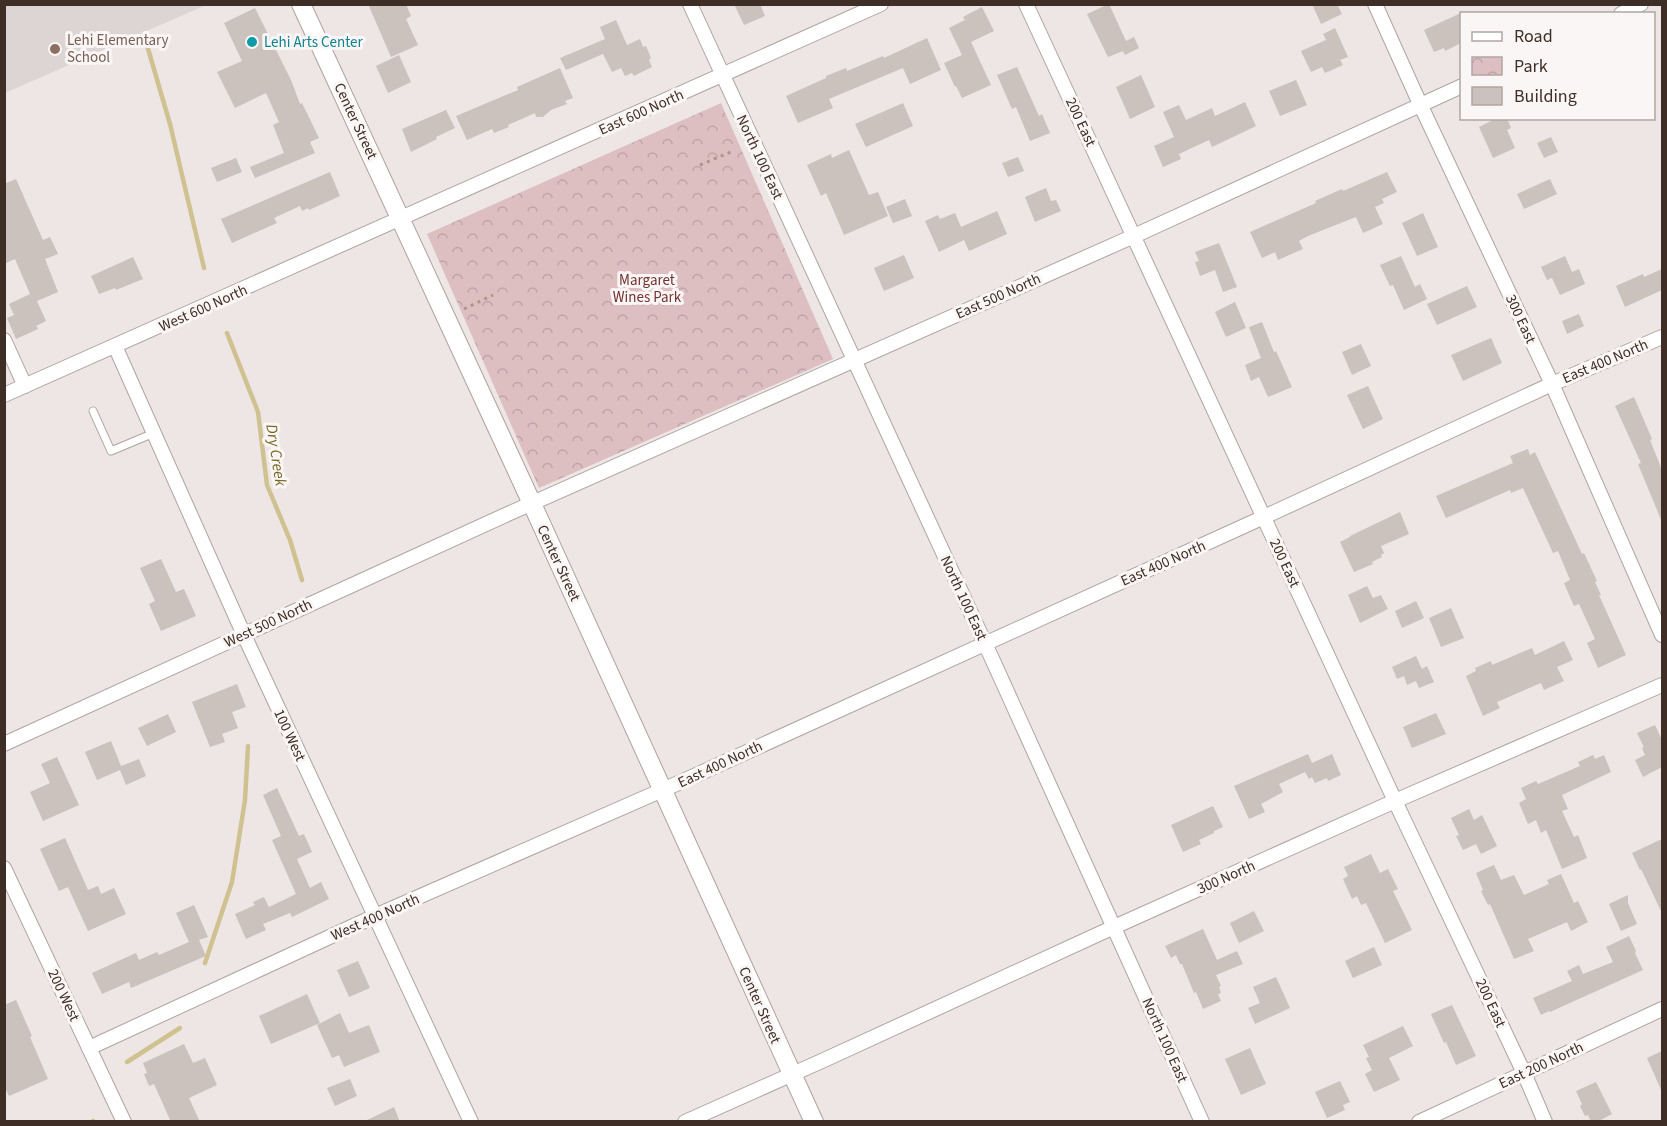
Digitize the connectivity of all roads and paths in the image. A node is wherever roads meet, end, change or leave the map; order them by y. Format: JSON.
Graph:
{"nodes":[{"id":1,"x":302,"y":4,"type":"edge"},
{"id":2,"x":690,"y":4,"type":"edge"},
{"id":3,"x":881,"y":4,"type":"edge"},
{"id":4,"x":1026,"y":4,"type":"edge"},
{"id":5,"x":1375,"y":4,"type":"edge"},
{"id":6,"x":1641,"y":4,"type":"edge"},
{"id":7,"x":1625,"y":12,"type":"edge"},
{"id":8,"x":722,"y":76,"type":"junction"},
{"id":9,"x":1460,"y":86,"type":"edge"},
{"id":10,"x":1420,"y":104,"type":"junction"},
{"id":11,"x":733,"y":151,"type":"dead end"},
{"id":12,"x":700,"y":165,"type":"dead end"},
{"id":13,"x":401,"y":219,"type":"junction"},
{"id":14,"x":1134,"y":236,"type":"junction"},
{"id":15,"x":493,"y":295,"type":"dead end"},
{"id":16,"x":464,"y":309,"type":"dead end"},
{"id":17,"x":1662,"y":337,"type":"edge"},
{"id":18,"x":4,"y":340,"type":"edge"},
{"id":19,"x":115,"y":346,"type":"junction"},
{"id":20,"x":854,"y":361,"type":"junction"},
{"id":21,"x":1552,"y":384,"type":"junction"},
{"id":22,"x":25,"y":386,"type":"junction"},
{"id":23,"x":4,"y":395,"type":"edge"},
{"id":24,"x":93,"y":411,"type":"dead end"},
{"id":25,"x":154,"y":433,"type":"junction"},
{"id":26,"x":532,"y":503,"type":"junction"},
{"id":27,"x":1264,"y":517,"type":"junction"},
{"id":28,"x":244,"y":635,"type":"junction"},
{"id":29,"x":1662,"y":636,"type":"edge"},
{"id":30,"x":985,"y":643,"type":"junction"},
{"id":31,"x":1662,"y":686,"type":"edge"},
{"id":32,"x":4,"y":744,"type":"edge"},
{"id":33,"x":663,"y":790,"type":"junction"},
{"id":34,"x":1395,"y":801,"type":"junction"},
{"id":35,"x":4,"y":868,"type":"edge"},
{"id":36,"x":375,"y":916,"type":"junction"},
{"id":37,"x":1114,"y":927,"type":"junction"},
{"id":38,"x":1662,"y":1009,"type":"edge"},
{"id":39,"x":89,"y":1048,"type":"junction"},
{"id":40,"x":1524,"y":1073,"type":"junction"},
{"id":41,"x":792,"y":1074,"type":"junction"},
{"id":42,"x":124,"y":1122,"type":"edge"},
{"id":43,"x":471,"y":1122,"type":"edge"},
{"id":44,"x":685,"y":1122,"type":"edge"},
{"id":45,"x":814,"y":1122,"type":"edge"},
{"id":46,"x":1202,"y":1122,"type":"edge"},
{"id":47,"x":1419,"y":1122,"type":"edge"},
{"id":48,"x":1545,"y":1122,"type":"edge"}],
"edges":[{"from":1,"to":13,"type":"street","name":"Center Street"},
{"from":2,"to":8,"type":"street","name":"North 100 East"},
{"from":3,"to":8,"type":"street","name":"East 600 North"},
{"from":4,"to":14,"type":"street","name":"200 East"},
{"from":5,"to":10,"type":"street","name":"300 East"},
{"from":6,"to":7,"type":"street"},
{"from":8,"to":13,"type":"street","name":"East 600 North"},
{"from":8,"to":20,"type":"street","name":"North 100 East"},
{"from":9,"to":10,"type":"street","name":"East 500 North"},
{"from":10,"to":14,"type":"street","name":"East 500 North"},
{"from":10,"to":21,"type":"street","name":"300 East"},
{"from":11,"to":12,"type":"path"},
{"from":13,"to":19,"type":"street","name":"West 600 North"},
{"from":13,"to":26,"type":"street","name":"Center Street"},
{"from":14,"to":20,"type":"street","name":"East 500 North"},
{"from":14,"to":27,"type":"street","name":"200 East"},
{"from":15,"to":16,"type":"path"},
{"from":17,"to":21,"type":"street","name":"East 400 North"},
{"from":18,"to":22,"type":"street"},
{"from":19,"to":22,"type":"street","name":"West 600 North"},
{"from":19,"to":25,"type":"street","name":"100 West"},
{"from":20,"to":26,"type":"street","name":"East 500 North"},
{"from":20,"to":30,"type":"street","name":"North 100 East"},
{"from":21,"to":27,"type":"street","name":"East 400 North"},
{"from":21,"to":29,"type":"street","name":"300 East"},
{"from":22,"to":23,"type":"street","name":"West 600 North"},
{"from":24,"to":25,"type":"lane"},
{"from":25,"to":28,"type":"street","name":"100 West"},
{"from":26,"to":28,"type":"street","name":"West 500 North"},
{"from":26,"to":33,"type":"street","name":"Center Street"},
{"from":27,"to":30,"type":"street","name":"East 400 North"},
{"from":27,"to":34,"type":"street","name":"200 East"},
{"from":28,"to":32,"type":"street","name":"West 500 North"},
{"from":28,"to":36,"type":"street","name":"100 West"},
{"from":30,"to":33,"type":"street","name":"East 400 North"},
{"from":30,"to":37,"type":"street","name":"North 100 East"},
{"from":31,"to":34,"type":"street","name":"300 North"},
{"from":33,"to":36,"type":"street","name":"West 400 North"},
{"from":33,"to":41,"type":"street","name":"Center Street"},
{"from":34,"to":37,"type":"street","name":"300 North"},
{"from":34,"to":40,"type":"street","name":"200 East"},
{"from":35,"to":39,"type":"street","name":"200 West"},
{"from":36,"to":39,"type":"street","name":"West 400 North"},
{"from":36,"to":43,"type":"street","name":"100 West"},
{"from":37,"to":41,"type":"street","name":"300 North"},
{"from":37,"to":46,"type":"street","name":"North 100 East"},
{"from":38,"to":40,"type":"street","name":"East 200 North"},
{"from":39,"to":42,"type":"street","name":"200 West"},
{"from":40,"to":47,"type":"street","name":"East 200 North"},
{"from":40,"to":48,"type":"street","name":"200 East"},
{"from":41,"to":44,"type":"street","name":"300 North"},
{"from":41,"to":45,"type":"street","name":"Center Street"}]}
